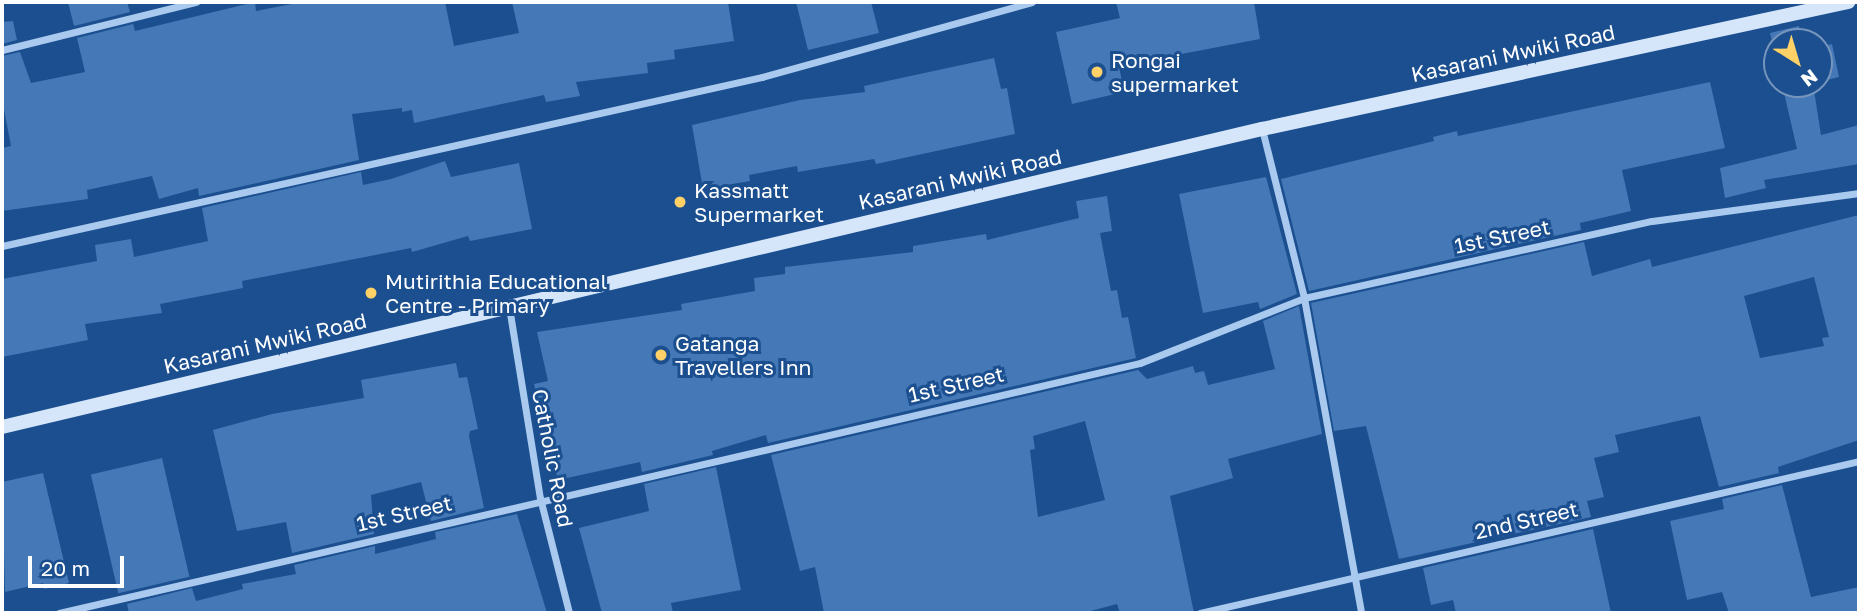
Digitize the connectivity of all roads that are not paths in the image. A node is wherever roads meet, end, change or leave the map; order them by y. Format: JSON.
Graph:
{"nodes":[{"id":1,"x":196,"y":2,"type":"edge"},
{"id":2,"x":1031,"y":2,"type":"edge"},
{"id":3,"x":1849,"y":2,"type":"edge"},
{"id":4,"x":2,"y":50,"type":"edge"},
{"id":5,"x":1262,"y":129,"type":"junction"},
{"id":6,"x":1859,"y":193,"type":"edge"},
{"id":7,"x":2,"y":246,"type":"edge"},
{"id":8,"x":1304,"y":298,"type":"junction"},
{"id":9,"x":509,"y":307,"type":"junction"},
{"id":10,"x":2,"y":426,"type":"edge"},
{"id":11,"x":1859,"y":461,"type":"edge"},
{"id":12,"x":540,"y":498,"type":"junction"},
{"id":13,"x":1353,"y":578,"type":"junction"},
{"id":14,"x":59,"y":613,"type":"edge"},
{"id":15,"x":569,"y":613,"type":"edge"},
{"id":16,"x":1200,"y":613,"type":"edge"},
{"id":17,"x":1361,"y":613,"type":"edge"}],
"edges":[{"from":1,"to":4,"type":"street"},
{"from":2,"to":7,"type":"street"},
{"from":3,"to":5,"type":"main road","name":"Kasarani Mwiki Road"},
{"from":5,"to":8,"type":"street"},
{"from":5,"to":9,"type":"main road","name":"Kasarani Mwiki Road"},
{"from":6,"to":8,"type":"street","name":"1st Street"},
{"from":8,"to":12,"type":"street","name":"1st Street"},
{"from":8,"to":13,"type":"street"},
{"from":9,"to":10,"type":"main road","name":"Kasarani Mwiki Road"},
{"from":9,"to":12,"type":"street","name":"Catholic Road"},
{"from":11,"to":13,"type":"street","name":"2nd Street"},
{"from":12,"to":14,"type":"street","name":"1st Street"},
{"from":12,"to":15,"type":"street","name":"Catholic Road"},
{"from":13,"to":16,"type":"street","name":"2nd Street"},
{"from":13,"to":17,"type":"street"}]}
